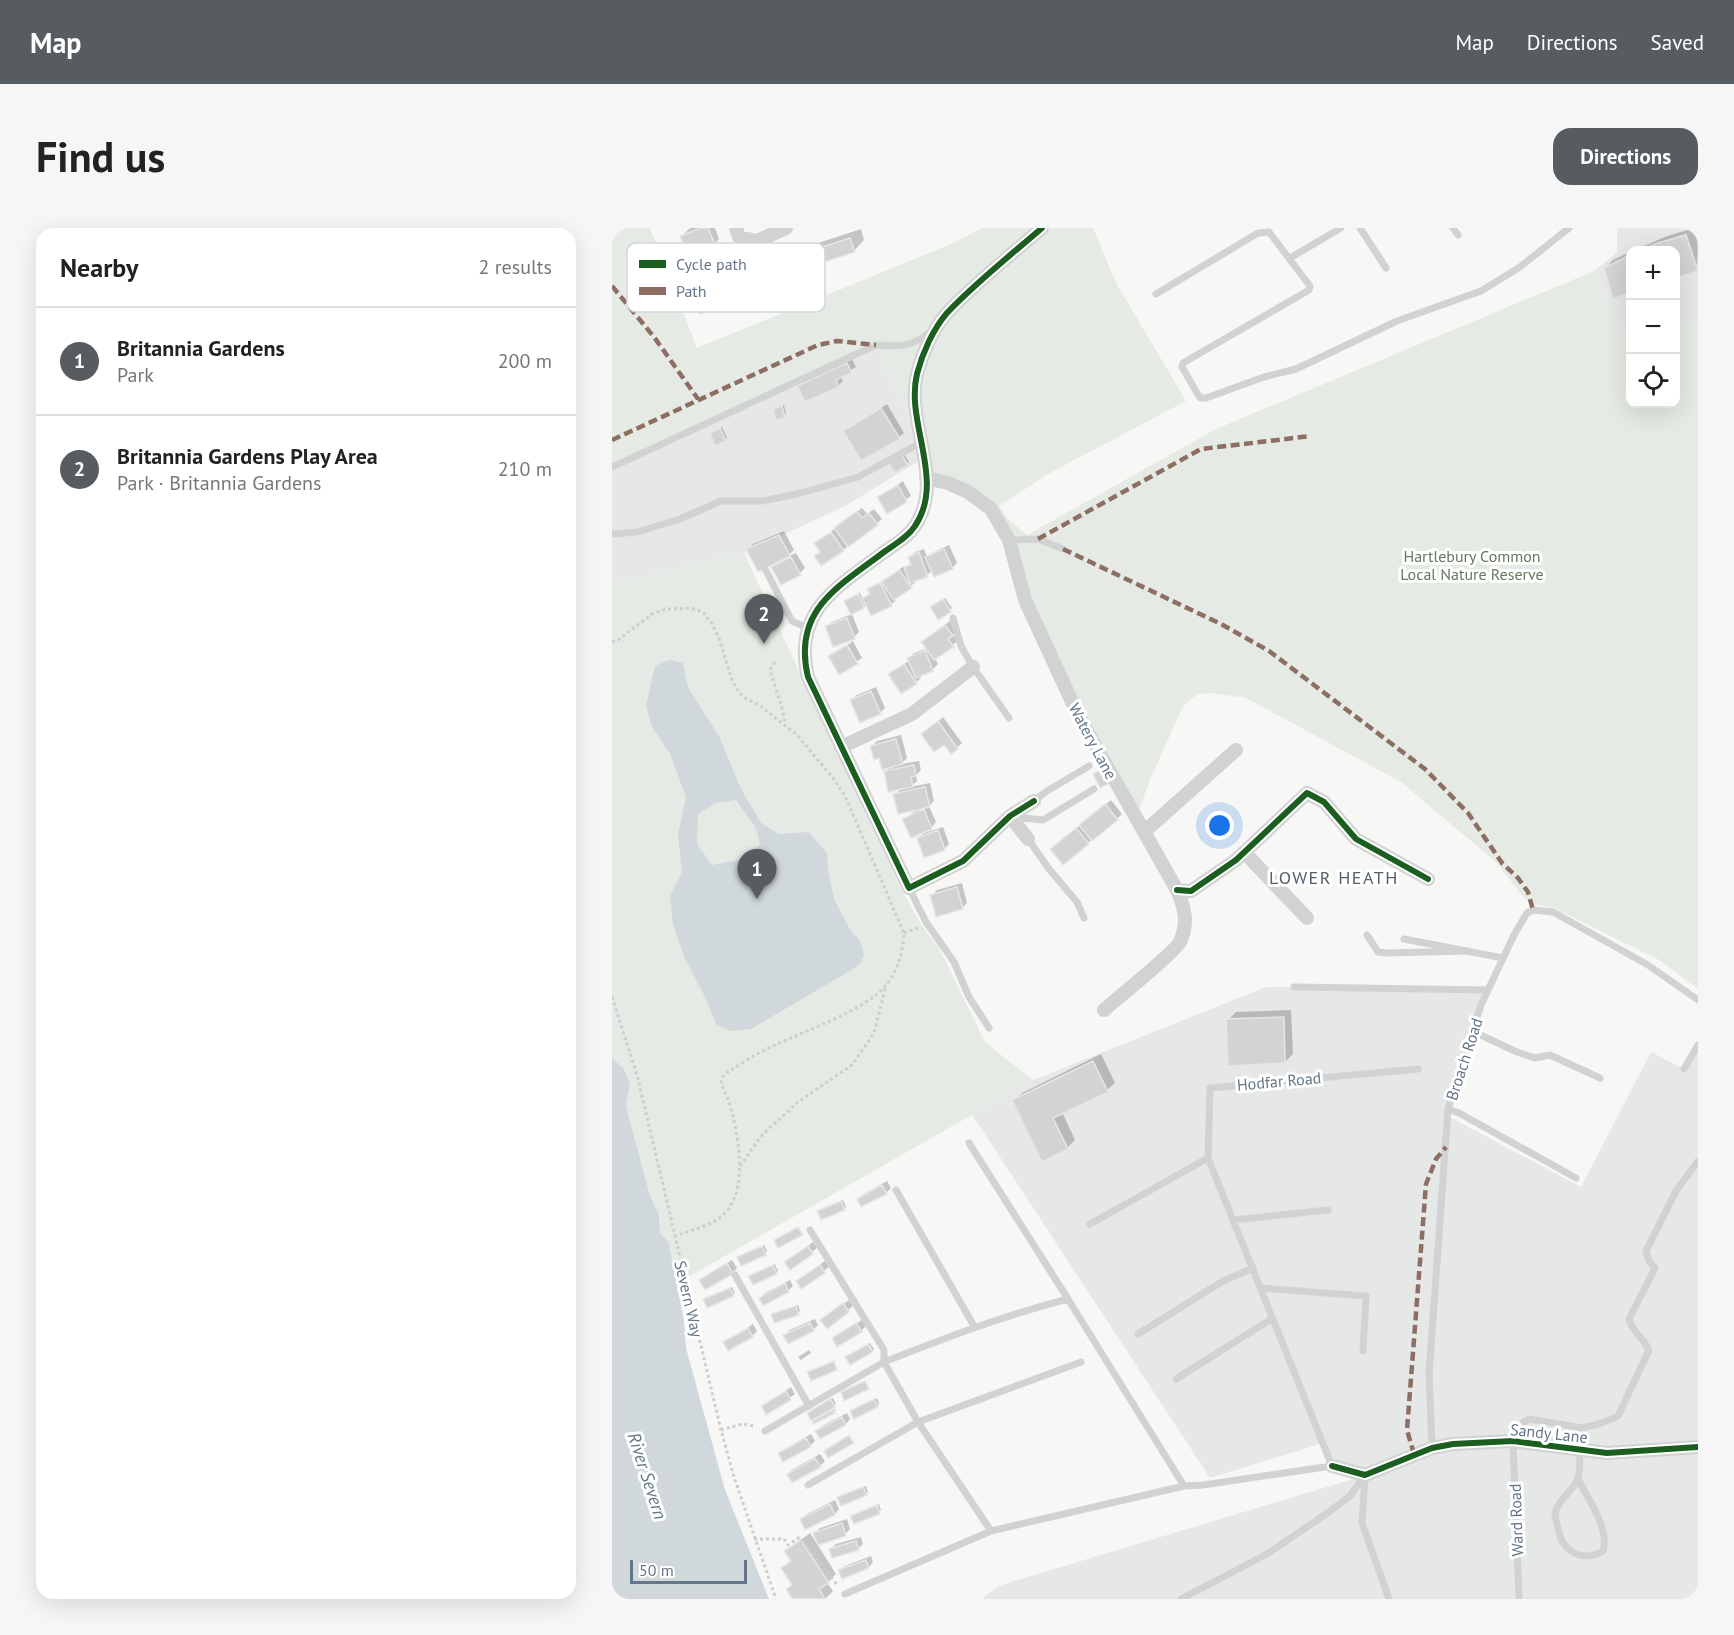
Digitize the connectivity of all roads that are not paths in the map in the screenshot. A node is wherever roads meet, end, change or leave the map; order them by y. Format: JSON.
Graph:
{"nodes":[{"id":1,"x":736,"y":228,"type":"edge"},
{"id":2,"x":786,"y":228,"type":"edge"},
{"id":3,"x":1042,"y":228,"type":"edge"},
{"id":4,"x":1341,"y":228,"type":"edge"},
{"id":5,"x":1360,"y":228,"type":"edge"},
{"id":6,"x":1569,"y":228,"type":"edge"},
{"id":7,"x":1290,"y":258,"type":"junction"},
{"id":8,"x":1386,"y":268,"type":"dead end"},
{"id":9,"x":1156,"y":294,"type":"dead end"},
{"id":10,"x":946,"y":315,"type":"junction"},
{"id":11,"x":922,"y":442,"type":"junction"},
{"id":12,"x":612,"y":467,"type":"edge"},
{"id":13,"x":926,"y":478,"type":"junction"},
{"id":14,"x":612,"y":534,"type":"edge"},
{"id":15,"x":1009,"y":540,"type":"junction"},
{"id":16,"x":1063,"y":549,"type":"dead end"},
{"id":17,"x":761,"y":561,"type":"dead end"},
{"id":18,"x":953,"y":618,"type":"dead end"},
{"id":19,"x":808,"y":628,"type":"junction"},
{"id":20,"x":973,"y":667,"type":"junction"},
{"id":21,"x":1009,"y":718,"type":"dead end"},
{"id":22,"x":842,"y":747,"type":"junction"},
{"id":23,"x":1236,"y":750,"type":"dead end"},
{"id":24,"x":1089,"y":766,"type":"dead end"},
{"id":25,"x":1094,"y":789,"type":"dead end"},
{"id":26,"x":1034,"y":801,"type":"joint"},
{"id":27,"x":1010,"y":816,"type":"junction"},
{"id":28,"x":1144,"y":832,"type":"junction"},
{"id":29,"x":1028,"y":839,"type":"joint"},
{"id":30,"x":1244,"y":852,"type":"junction"},
{"id":31,"x":1428,"y":879,"type":"dead end"},
{"id":32,"x":909,"y":888,"type":"junction"},
{"id":33,"x":1177,"y":890,"type":"junction"},
{"id":34,"x":1084,"y":918,"type":"dead end"},
{"id":35,"x":1307,"y":918,"type":"dead end"},
{"id":36,"x":1367,"y":935,"type":"dead end"},
{"id":37,"x":1404,"y":939,"type":"dead end"},
{"id":38,"x":1468,"y":951,"type":"junction"},
{"id":39,"x":1503,"y":958,"type":"junction"},
{"id":40,"x":1294,"y":987,"type":"dead end"},
{"id":41,"x":1488,"y":990,"type":"junction"},
{"id":42,"x":1698,"y":1000,"type":"edge"},
{"id":43,"x":1104,"y":1010,"type":"dead end"},
{"id":44,"x":989,"y":1028,"type":"dead end"},
{"id":45,"x":1472,"y":1031,"type":"junction"},
{"id":46,"x":1698,"y":1045,"type":"edge"},
{"id":47,"x":1418,"y":1069,"type":"dead end"},
{"id":48,"x":1684,"y":1069,"type":"dead end"},
{"id":49,"x":1600,"y":1078,"type":"dead end"},
{"id":50,"x":1448,"y":1109,"type":"junction"},
{"id":51,"x":969,"y":1143,"type":"dead end"},
{"id":52,"x":1208,"y":1158,"type":"junction"},
{"id":53,"x":1698,"y":1161,"type":"edge"},
{"id":54,"x":1576,"y":1178,"type":"dead end"},
{"id":55,"x":896,"y":1190,"type":"dead end"},
{"id":56,"x":1328,"y":1210,"type":"dead end"},
{"id":57,"x":1233,"y":1220,"type":"junction"},
{"id":58,"x":1090,"y":1224,"type":"dead end"},
{"id":59,"x":810,"y":1230,"type":"dead end"},
{"id":60,"x":1253,"y":1268,"type":"junction"},
{"id":61,"x":735,"y":1275,"type":"dead end"},
{"id":62,"x":1261,"y":1288,"type":"junction"},
{"id":63,"x":1068,"y":1299,"type":"junction"},
{"id":64,"x":1273,"y":1318,"type":"junction"},
{"id":65,"x":974,"y":1326,"type":"junction"},
{"id":66,"x":1138,"y":1334,"type":"dead end"},
{"id":67,"x":1363,"y":1351,"type":"dead end"},
{"id":68,"x":884,"y":1362,"type":"junction"},
{"id":69,"x":1081,"y":1362,"type":"dead end"},
{"id":70,"x":1176,"y":1379,"type":"dead end"},
{"id":71,"x":809,"y":1406,"type":"junction"},
{"id":72,"x":918,"y":1422,"type":"junction"},
{"id":73,"x":765,"y":1431,"type":"road end"},
{"id":74,"x":1513,"y":1441,"type":"junction"},
{"id":75,"x":1698,"y":1447,"type":"edge"},
{"id":76,"x":1432,"y":1448,"type":"junction"},
{"id":77,"x":1580,"y":1449,"type":"junction"},
{"id":78,"x":1332,"y":1466,"type":"junction"},
{"id":79,"x":1365,"y":1475,"type":"junction"},
{"id":80,"x":1578,"y":1479,"type":"junction"},
{"id":81,"x":808,"y":1485,"type":"dead end"},
{"id":82,"x":1184,"y":1486,"type":"junction"},
{"id":83,"x":991,"y":1531,"type":"junction"},
{"id":84,"x":845,"y":1594,"type":"road end"},
{"id":85,"x":1181,"y":1599,"type":"edge"},
{"id":86,"x":1389,"y":1599,"type":"edge"},
{"id":87,"x":1519,"y":1599,"type":"edge"}],
"edges":[{"from":1,"to":2,"type":"street"},
{"from":3,"to":10,"type":"street"},
{"from":4,"to":7,"type":"lane"},
{"from":5,"to":8,"type":"lane"},
{"from":6,"to":7,"type":"lane"},
{"from":7,"to":9,"type":"lane"},
{"from":10,"to":11,"type":"street"},
{"from":10,"to":12,"type":"lane"},
{"from":11,"to":13,"type":"street"},
{"from":11,"to":14,"type":"lane"},
{"from":13,"to":15,"type":"street","name":"Watery Lane"},
{"from":13,"to":19,"type":"street"},
{"from":15,"to":16,"type":"lane"},
{"from":15,"to":28,"type":"street","name":"Watery Lane"},
{"from":17,"to":19,"type":"lane"},
{"from":18,"to":20,"type":"lane"},
{"from":19,"to":22,"type":"street"},
{"from":20,"to":21,"type":"lane"},
{"from":20,"to":22,"type":"street"},
{"from":22,"to":32,"type":"street"},
{"from":23,"to":28,"type":"street"},
{"from":24,"to":26,"type":"lane"},
{"from":25,"to":27,"type":"lane"},
{"from":26,"to":27,"type":"street"},
{"from":27,"to":29,"type":"street"},
{"from":27,"to":32,"type":"street"},
{"from":28,"to":33,"type":"street","name":"Watery Lane"},
{"from":29,"to":34,"type":"lane"},
{"from":30,"to":31,"type":"street"},
{"from":30,"to":33,"type":"street"},
{"from":30,"to":35,"type":"street"},
{"from":32,"to":44,"type":"lane"},
{"from":33,"to":43,"type":"street","name":"Watery Lane"},
{"from":36,"to":38,"type":"lane"},
{"from":37,"to":38,"type":"lane"},
{"from":38,"to":39,"type":"lane"},
{"from":39,"to":41,"type":"lane","name":"Broach Road"},
{"from":39,"to":42,"type":"lane","name":"Broach Road"},
{"from":40,"to":41,"type":"lane"},
{"from":41,"to":45,"type":"lane","name":"Broach Road"},
{"from":45,"to":49,"type":"lane"},
{"from":45,"to":50,"type":"lane","name":"Broach Road"},
{"from":46,"to":48,"type":"lane"},
{"from":47,"to":52,"type":"lane","name":"Hodfar Road"},
{"from":50,"to":54,"type":"lane"},
{"from":50,"to":76,"type":"lane","name":"Broach Road"},
{"from":51,"to":63,"type":"lane"},
{"from":52,"to":57,"type":"lane"},
{"from":52,"to":58,"type":"lane"},
{"from":53,"to":74,"type":"lane"},
{"from":55,"to":65,"type":"lane"},
{"from":56,"to":57,"type":"lane"},
{"from":57,"to":60,"type":"lane"},
{"from":59,"to":68,"type":"lane"},
{"from":60,"to":62,"type":"lane"},
{"from":60,"to":66,"type":"lane"},
{"from":61,"to":71,"type":"lane"},
{"from":62,"to":64,"type":"lane"},
{"from":62,"to":67,"type":"lane"},
{"from":63,"to":65,"type":"lane"},
{"from":63,"to":82,"type":"lane"},
{"from":64,"to":70,"type":"lane"},
{"from":64,"to":78,"type":"lane"},
{"from":65,"to":68,"type":"lane"},
{"from":68,"to":71,"type":"lane"},
{"from":68,"to":72,"type":"lane"},
{"from":69,"to":72,"type":"lane"},
{"from":71,"to":73,"type":"lane"},
{"from":72,"to":81,"type":"lane"},
{"from":72,"to":83,"type":"lane"},
{"from":74,"to":76,"type":"street","name":"Sandy Lane"},
{"from":74,"to":77,"type":"street","name":"Sandy Lane"},
{"from":74,"to":87,"type":"lane","name":"Ward Road"},
{"from":75,"to":77,"type":"street","name":"Sandy Lane"},
{"from":76,"to":79,"type":"street","name":"Sandy Lane"},
{"from":77,"to":80,"type":"lane"},
{"from":78,"to":79,"type":"street"},
{"from":78,"to":82,"type":"lane"},
{"from":79,"to":85,"type":"lane"},
{"from":79,"to":86,"type":"lane"},
{"from":80,"to":80,"type":"lane"},
{"from":82,"to":83,"type":"lane"},
{"from":83,"to":84,"type":"lane"}]}
